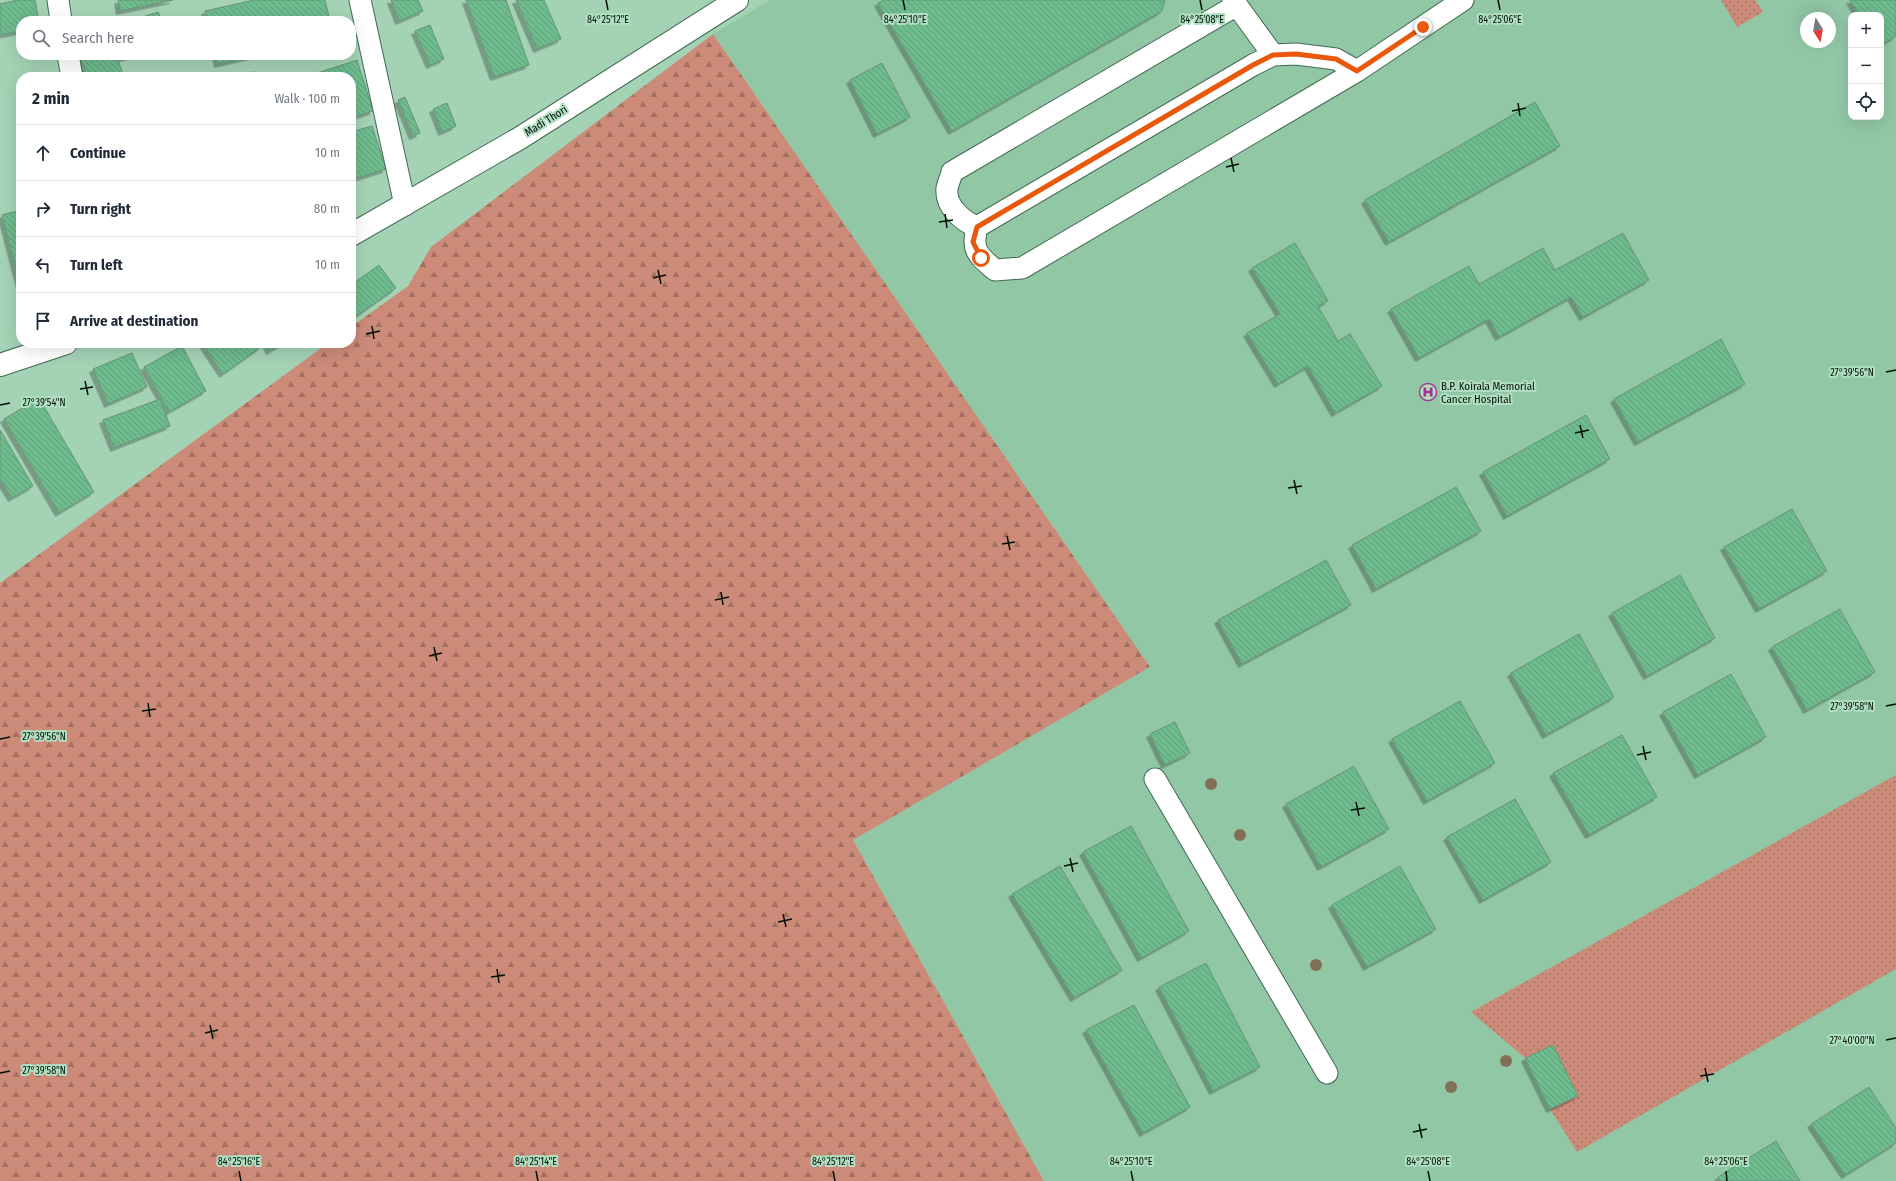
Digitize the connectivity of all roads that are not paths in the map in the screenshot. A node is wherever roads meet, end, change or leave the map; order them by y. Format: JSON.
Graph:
{"nodes":[{"id":1,"x":58,"y":0,"type":"edge"},
{"id":2,"x":360,"y":0,"type":"edge"},
{"id":3,"x":737,"y":0,"type":"edge"},
{"id":4,"x":1463,"y":0,"type":"edge"},
{"id":5,"x":1235,"y":3,"type":"edge"},
{"id":6,"x":61,"y":16,"type":"edge"},
{"id":7,"x":1273,"y":55,"type":"junction"},
{"id":8,"x":69,"y":60,"type":"edge"},
{"id":9,"x":1357,"y":71,"type":"junction"},
{"id":10,"x":71,"y":72,"type":"edge"},
{"id":11,"x":405,"y":205,"type":"junction"},
{"id":12,"x":977,"y":227,"type":"junction"},
{"id":13,"x":356,"y":233,"type":"edge"},
{"id":14,"x":51,"y":348,"type":"edge"},
{"id":15,"x":0,"y":365,"type":"edge"},
{"id":16,"x":1155,"y":778,"type":"dead end"},
{"id":17,"x":1327,"y":1073,"type":"dead end"}],
"edges":[{"from":1,"to":6,"type":"lane"},
{"from":2,"to":11,"type":"lane"},
{"from":3,"to":11,"type":"main road","name":"Madi Thori"},
{"from":4,"to":9,"type":"lane"},
{"from":5,"to":7,"type":"lane"},
{"from":5,"to":12,"type":"lane"},
{"from":7,"to":9,"type":"lane"},
{"from":7,"to":12,"type":"lane"},
{"from":8,"to":10,"type":"lane"},
{"from":9,"to":12,"type":"lane"},
{"from":11,"to":13,"type":"main road","name":"Madi Thori"},
{"from":14,"to":15,"type":"main road"},
{"from":16,"to":17,"type":"lane"}]}
